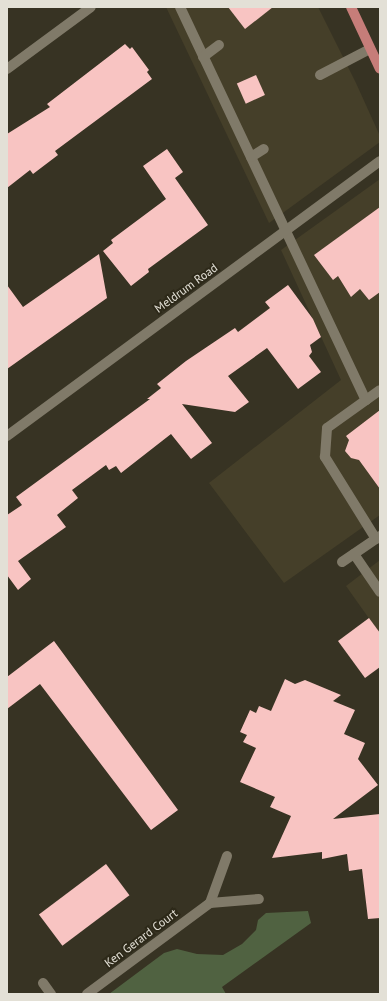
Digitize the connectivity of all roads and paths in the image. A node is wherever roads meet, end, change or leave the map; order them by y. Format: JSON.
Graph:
{"nodes":[{"id":1,"x":91,"y":7,"type":"edge"},
{"id":2,"x":180,"y":7,"type":"edge"},
{"id":3,"x":350,"y":7,"type":"edge"},
{"id":4,"x":219,"y":45,"type":"dead end"},
{"id":5,"x":370,"y":49,"type":"junction"},
{"id":6,"x":203,"y":57,"type":"junction"},
{"id":7,"x":7,"y":69,"type":"edge"},
{"id":8,"x":380,"y":69,"type":"edge"},
{"id":9,"x":320,"y":75,"type":"dead end"},
{"id":10,"x":264,"y":149,"type":"dead end"},
{"id":11,"x":251,"y":157,"type":"junction"},
{"id":12,"x":380,"y":161,"type":"edge"},
{"id":13,"x":285,"y":231,"type":"junction"},
{"id":14,"x":380,"y":390,"type":"edge"},
{"id":15,"x":366,"y":400,"type":"junction"},
{"id":16,"x":7,"y":436,"type":"edge"},
{"id":17,"x":378,"y":537,"type":"edge"},
{"id":18,"x":354,"y":554,"type":"junction"},
{"id":19,"x":342,"y":562,"type":"dead end"},
{"id":20,"x":380,"y":592,"type":"edge"},
{"id":21,"x":227,"y":856,"type":"dead end"},
{"id":22,"x":259,"y":899,"type":"dead end"},
{"id":23,"x":210,"y":903,"type":"junction"},
{"id":24,"x":43,"y":983,"type":"dead end"},
{"id":25,"x":51,"y":994,"type":"edge"},
{"id":26,"x":87,"y":994,"type":"edge"}],
"edges":[{"from":1,"to":7,"type":"street"},
{"from":2,"to":6,"type":"street"},
{"from":3,"to":5,"type":"main road"},
{"from":4,"to":6,"type":"street"},
{"from":5,"to":8,"type":"main road"},
{"from":5,"to":9,"type":"street"},
{"from":6,"to":11,"type":"street"},
{"from":10,"to":11,"type":"street"},
{"from":11,"to":13,"type":"street"},
{"from":12,"to":13,"type":"street","name":"Meldrum Road"},
{"from":13,"to":15,"type":"street"},
{"from":13,"to":16,"type":"street","name":"Meldrum Road"},
{"from":14,"to":15,"type":"street"},
{"from":15,"to":17,"type":"street"},
{"from":17,"to":18,"type":"street"},
{"from":18,"to":19,"type":"street"},
{"from":18,"to":20,"type":"street"},
{"from":21,"to":23,"type":"street"},
{"from":22,"to":23,"type":"street"},
{"from":23,"to":26,"type":"street","name":"Ken Gerard Court"},
{"from":24,"to":25,"type":"street"}]}
